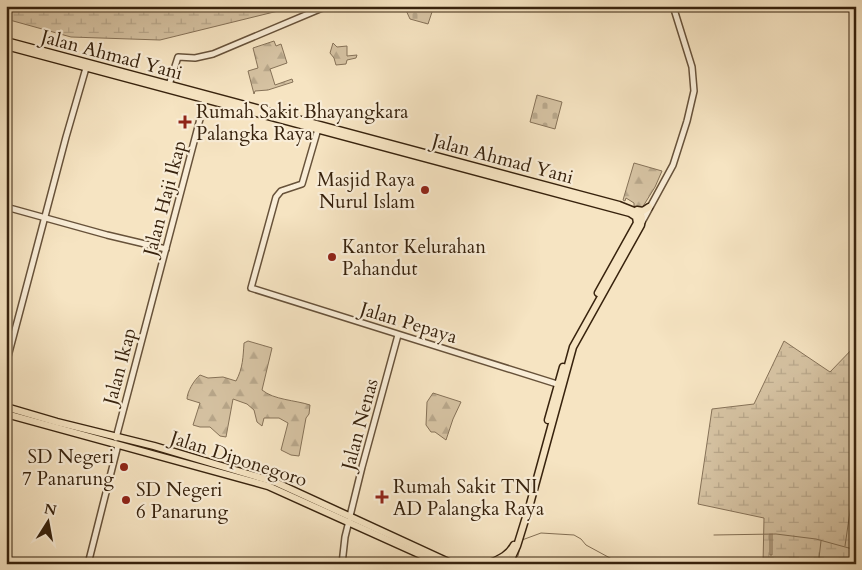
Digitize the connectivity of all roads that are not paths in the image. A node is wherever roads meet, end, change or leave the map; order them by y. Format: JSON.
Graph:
{"nodes":[{"id":1,"x":327,"y":6,"type":"edge"},
{"id":2,"x":673,"y":6,"type":"edge"},
{"id":3,"x":6,"y":41,"type":"edge"},
{"id":4,"x":6,"y":46,"type":"edge"},
{"id":5,"x":50,"y":55,"type":"junction"},
{"id":6,"x":86,"y":68,"type":"junction"},
{"id":7,"x":114,"y":72,"type":"junction"},
{"id":8,"x":169,"y":85,"type":"junction"},
{"id":9,"x":205,"y":100,"type":"junction"},
{"id":10,"x":318,"y":129,"type":"junction"},
{"id":11,"x":420,"y":154,"type":"junction"},
{"id":12,"x":6,"y":207,"type":"edge"},
{"id":13,"x":649,"y":208,"type":"junction"},
{"id":14,"x":635,"y":212,"type":"junction"},
{"id":15,"x":46,"y":216,"type":"junction"},
{"id":16,"x":641,"y":225,"type":"junction"},
{"id":17,"x":166,"y":249,"type":"junction"},
{"id":18,"x":615,"y":266,"type":"junction"},
{"id":19,"x":152,"y":303,"type":"joint"},
{"id":20,"x":398,"y":335,"type":"junction"},
{"id":21,"x":6,"y":364,"type":"edge"},
{"id":22,"x":557,"y":384,"type":"junction"},
{"id":23,"x":6,"y":407,"type":"edge"},
{"id":24,"x":6,"y":414,"type":"edge"},
{"id":25,"x":116,"y":438,"type":"junction"},
{"id":26,"x":544,"y":443,"type":"junction"},
{"id":27,"x":118,"y":445,"type":"junction"},
{"id":28,"x":178,"y":454,"type":"junction"},
{"id":29,"x":176,"y":461,"type":"junction"},
{"id":30,"x":193,"y":462,"type":"junction"},
{"id":31,"x":349,"y":519,"type":"junction"},
{"id":32,"x":515,"y":546,"type":"junction"},
{"id":33,"x":88,"y":564,"type":"edge"},
{"id":34,"x":342,"y":564,"type":"edge"},
{"id":35,"x":441,"y":564,"type":"edge"},
{"id":36,"x":453,"y":564,"type":"edge"},
{"id":37,"x":488,"y":564,"type":"edge"},
{"id":38,"x":500,"y":564,"type":"edge"}],
"edges":[{"from":1,"to":8,"type":"street"},
{"from":2,"to":13,"type":"street"},
{"from":3,"to":5,"type":"main road","name":"Jalan Ahmad Yani"},
{"from":4,"to":5,"type":"main road","name":"Jalan Ahmad Yani"},
{"from":5,"to":6,"type":"main road","name":"Jalan Ahmad Yani"},
{"from":5,"to":7,"type":"main road","name":"Jalan Ahmad Yani"},
{"from":6,"to":7,"type":"main road","name":"Jalan Ahmad Yani"},
{"from":6,"to":15,"type":"street"},
{"from":7,"to":8,"type":"main road","name":"Jalan Ahmad Yani"},
{"from":7,"to":9,"type":"main road","name":"Jalan Ahmad Yani"},
{"from":8,"to":11,"type":"main road","name":"Jalan Ahmad Yani"},
{"from":9,"to":10,"type":"main road","name":"Jalan Ahmad Yani"},
{"from":9,"to":17,"type":"street","name":"Jalan Haji Ikap"},
{"from":10,"to":11,"type":"main road","name":"Jalan Ahmad Yani"},
{"from":10,"to":20,"type":"street","name":"Jalan Pepaya"},
{"from":11,"to":14,"type":"main road","name":"Jalan Ahmad Yani"},
{"from":12,"to":15,"type":"street"},
{"from":13,"to":14,"type":"main road"},
{"from":13,"to":16,"type":"street"},
{"from":14,"to":16,"type":"main road"},
{"from":14,"to":18,"type":"main road"},
{"from":15,"to":17,"type":"street"},
{"from":15,"to":21,"type":"street"},
{"from":16,"to":18,"type":"main road"},
{"from":17,"to":19,"type":"street","name":"Jalan Haji Ikap"},
{"from":18,"to":22,"type":"main road"},
{"from":18,"to":26,"type":"main road"},
{"from":19,"to":25,"type":"street","name":"Jalan Ikap"},
{"from":20,"to":22,"type":"street","name":"Jalan Pepaya"},
{"from":20,"to":31,"type":"street","name":"Jalan Nenas"},
{"from":22,"to":26,"type":"main road"},
{"from":23,"to":25,"type":"main road","name":"Jalan Diponegoro"},
{"from":24,"to":27,"type":"main road","name":"Jalan Diponegoro"},
{"from":25,"to":28,"type":"main road","name":"Jalan Diponegoro"},
{"from":26,"to":32,"type":"main road"},
{"from":27,"to":29,"type":"main road","name":"Jalan Diponegoro"},
{"from":27,"to":33,"type":"street"},
{"from":28,"to":29,"type":"main road"},
{"from":28,"to":30,"type":"main road","name":"Jalan Diponegoro"},
{"from":29,"to":30,"type":"main road","name":"Jalan Diponegoro"},
{"from":30,"to":31,"type":"main road","name":"Jalan Diponegoro"},
{"from":31,"to":34,"type":"street","name":"Jalan Nenas"},
{"from":31,"to":35,"type":"main road","name":"Jalan Diponegoro"},
{"from":31,"to":36,"type":"main road","name":"Jalan Diponegoro"},
{"from":32,"to":37,"type":"main road"},
{"from":32,"to":38,"type":"main road"}]}
